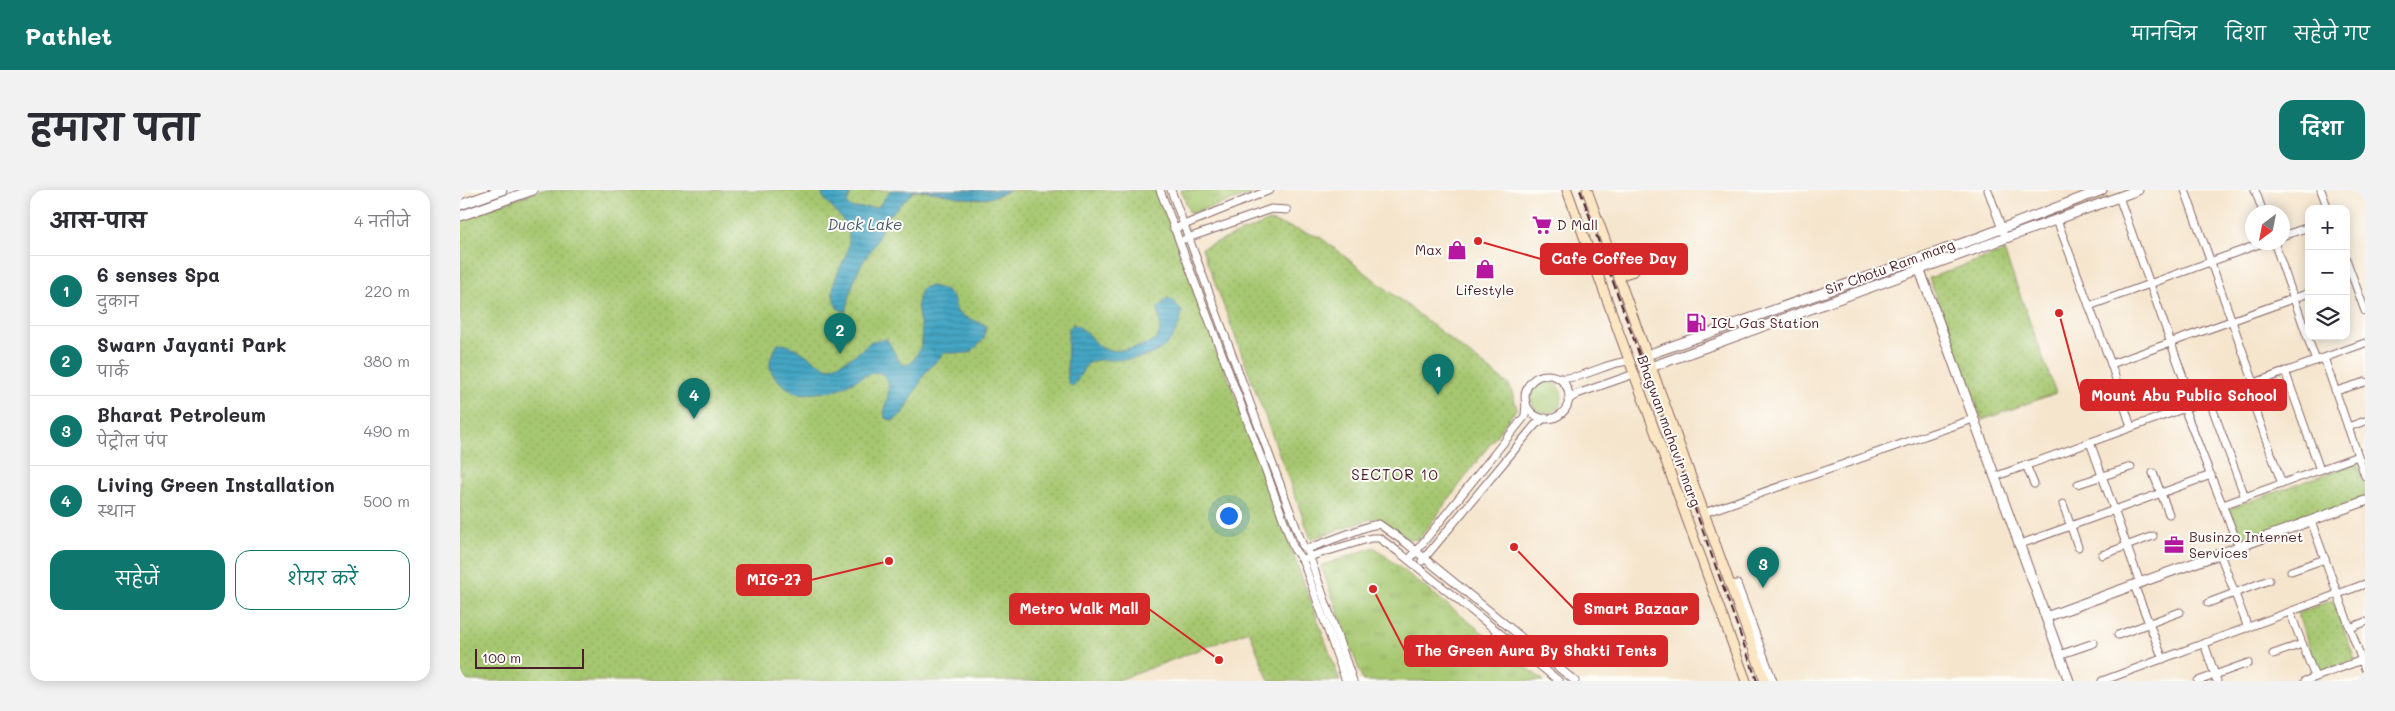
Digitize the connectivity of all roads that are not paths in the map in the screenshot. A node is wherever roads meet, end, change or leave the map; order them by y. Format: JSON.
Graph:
{"nodes":[{"id":1,"x":502,"y":190,"type":"edge"},
{"id":2,"x":533,"y":190,"type":"edge"},
{"id":3,"x":1160,"y":190,"type":"edge"},
{"id":4,"x":1171,"y":190,"type":"edge"},
{"id":5,"x":1270,"y":190,"type":"edge"},
{"id":6,"x":1567,"y":190,"type":"edge"},
{"id":7,"x":1587,"y":190,"type":"edge"},
{"id":8,"x":1988,"y":190,"type":"edge"},
{"id":9,"x":2138,"y":190,"type":"edge"},
{"id":10,"x":2185,"y":190,"type":"edge"},
{"id":11,"x":2255,"y":190,"type":"edge"},
{"id":12,"x":2321,"y":190,"type":"edge"},
{"id":13,"x":2097,"y":191,"type":"edge"},
{"id":14,"x":2120,"y":197,"type":"junction"},
{"id":15,"x":460,"y":205,"type":"edge"},
{"id":16,"x":2260,"y":205,"type":"edge"},
{"id":17,"x":2327,"y":205,"type":"edge"},
{"id":18,"x":1287,"y":210,"type":"dead end"},
{"id":19,"x":460,"y":216,"type":"edge"},
{"id":20,"x":2057,"y":220,"type":"junction"},
{"id":21,"x":1184,"y":225,"type":"junction"},
{"id":22,"x":2305,"y":228,"type":"edge"},
{"id":23,"x":1174,"y":229,"type":"junction"},
{"id":24,"x":2001,"y":229,"type":"junction"},
{"id":25,"x":2290,"y":233,"type":"edge"},
{"id":26,"x":1189,"y":238,"type":"junction"},
{"id":27,"x":1179,"y":240,"type":"junction"},
{"id":28,"x":2005,"y":240,"type":"junction"},
{"id":29,"x":2245,"y":249,"type":"edge"},
{"id":30,"x":2277,"y":250,"type":"edge"},
{"id":31,"x":1916,"y":259,"type":"junction"},
{"id":32,"x":2211,"y":262,"type":"junction"},
{"id":33,"x":1920,"y":270,"type":"junction"},
{"id":34,"x":1634,"y":271,"type":"dead end"},
{"id":35,"x":1618,"y":276,"type":"junction"},
{"id":36,"x":2350,"y":280,"type":"edge"},
{"id":37,"x":2150,"y":284,"type":"junction"},
{"id":38,"x":2305,"y":294,"type":"edge"},
{"id":39,"x":2293,"y":298,"type":"junction"},
{"id":40,"x":2089,"y":306,"type":"junction"},
{"id":41,"x":2365,"y":312,"type":"edge"},
{"id":42,"x":2232,"y":320,"type":"junction"},
{"id":43,"x":2171,"y":342,"type":"junction"},
{"id":44,"x":2365,"y":343,"type":"edge"},
{"id":45,"x":1647,"y":355,"type":"junction"},
{"id":46,"x":2324,"y":358,"type":"junction"},
{"id":47,"x":1630,"y":361,"type":"junction"},
{"id":48,"x":2316,"y":361,"type":"junction"},
{"id":49,"x":2111,"y":364,"type":"junction"},
{"id":50,"x":1651,"y":368,"type":"junction"},
{"id":51,"x":2285,"y":371,"type":"junction"},
{"id":52,"x":1634,"y":374,"type":"junction"},
{"id":53,"x":1558,"y":378,"type":"junction"},
{"id":54,"x":2365,"y":382,"type":"edge"},
{"id":55,"x":2254,"y":383,"type":"junction"},
{"id":56,"x":2247,"y":386,"type":"junction"},
{"id":57,"x":2336,"y":391,"type":"junction"},
{"id":58,"x":2209,"y":399,"type":"junction"},
{"id":59,"x":1568,"y":400,"type":"junction"},
{"id":60,"x":1526,"y":402,"type":"junction"},
{"id":61,"x":2193,"y":405,"type":"junction"},
{"id":62,"x":2184,"y":408,"type":"junction"},
{"id":63,"x":1546,"y":418,"type":"junction"},
{"id":64,"x":1973,"y":419,"type":"junction"},
{"id":65,"x":2365,"y":421,"type":"edge"},
{"id":66,"x":2131,"y":427,"type":"junction"},
{"id":67,"x":2348,"y":427,"type":"junction"},
{"id":68,"x":2090,"y":442,"type":"junction"},
{"id":69,"x":2361,"y":458,"type":"edge"},
{"id":70,"x":2026,"y":465,"type":"junction"},
{"id":71,"x":2131,"y":466,"type":"dead end"},
{"id":72,"x":2320,"y":470,"type":"junction"},
{"id":73,"x":2153,"y":473,"type":"dead end"},
{"id":74,"x":2211,"y":475,"type":"junction"},
{"id":75,"x":2102,"y":476,"type":"junction"},
{"id":76,"x":2365,"y":476,"type":"edge"},
{"id":77,"x":1994,"y":477,"type":"junction"},
{"id":78,"x":2034,"y":484,"type":"dead end"},
{"id":79,"x":2078,"y":484,"type":"dead end"},
{"id":80,"x":2282,"y":484,"type":"junction"},
{"id":81,"x":2161,"y":493,"type":"junction"},
{"id":82,"x":2245,"y":497,"type":"junction"},
{"id":83,"x":2365,"y":501,"type":"edge"},
{"id":84,"x":2063,"y":504,"type":"dead end"},
{"id":85,"x":2223,"y":505,"type":"junction"},
{"id":86,"x":2114,"y":510,"type":"junction"},
{"id":87,"x":1704,"y":513,"type":"junction"},
{"id":88,"x":2169,"y":514,"type":"dead end"},
{"id":89,"x":2311,"y":521,"type":"junction"},
{"id":90,"x":2071,"y":526,"type":"junction"},
{"id":91,"x":2153,"y":536,"type":"dead end"},
{"id":92,"x":2018,"y":545,"type":"junction"},
{"id":93,"x":2127,"y":546,"type":"junction"},
{"id":94,"x":2078,"y":547,"type":"dead end"},
{"id":95,"x":2240,"y":547,"type":"junction"},
{"id":96,"x":1306,"y":549,"type":"junction"},
{"id":97,"x":1416,"y":552,"type":"junction"},
{"id":98,"x":2220,"y":554,"type":"junction"},
{"id":99,"x":1298,"y":555,"type":"junction"},
{"id":100,"x":2102,"y":555,"type":"dead end"},
{"id":101,"x":1424,"y":558,"type":"junction"},
{"id":102,"x":1308,"y":559,"type":"junction"},
{"id":103,"x":2325,"y":559,"type":"junction"},
{"id":104,"x":1409,"y":560,"type":"junction"},
{"id":105,"x":1417,"y":567,"type":"junction"},
{"id":106,"x":2291,"y":571,"type":"dead end"},
{"id":107,"x":2269,"y":580,"type":"dead end"},
{"id":108,"x":2137,"y":584,"type":"junction"},
{"id":109,"x":2365,"y":584,"type":"edge"},
{"id":110,"x":1730,"y":585,"type":"junction"},
{"id":111,"x":2234,"y":593,"type":"junction"},
{"id":112,"x":2338,"y":594,"type":"junction"},
{"id":113,"x":2208,"y":603,"type":"dead end"},
{"id":114,"x":1738,"y":606,"type":"junction"},
{"id":115,"x":2180,"y":612,"type":"dead end"},
{"id":116,"x":2290,"y":612,"type":"junction"},
{"id":117,"x":1721,"y":614,"type":"junction"},
{"id":118,"x":2046,"y":617,"type":"junction"},
{"id":119,"x":2365,"y":622,"type":"edge"},
{"id":120,"x":2149,"y":624,"type":"junction"},
{"id":121,"x":2248,"y":628,"type":"junction"},
{"id":122,"x":2350,"y":628,"type":"junction"},
{"id":123,"x":2118,"y":634,"type":"dead end"},
{"id":124,"x":2094,"y":643,"type":"dead end"},
{"id":125,"x":2204,"y":644,"type":"junction"},
{"id":126,"x":2302,"y":644,"type":"junction"},
{"id":127,"x":2273,"y":654,"type":"dead end"},
{"id":128,"x":2059,"y":655,"type":"junction"},
{"id":129,"x":2163,"y":659,"type":"junction"},
{"id":130,"x":2362,"y":660,"type":"junction"},
{"id":131,"x":2248,"y":663,"type":"dead end"},
{"id":132,"x":2365,"y":669,"type":"edge"},
{"id":133,"x":2315,"y":677,"type":"junction"},
{"id":134,"x":2119,"y":678,"type":"edge"},
{"id":135,"x":2216,"y":678,"type":"edge"},
{"id":136,"x":1346,"y":681,"type":"edge"},
{"id":137,"x":1353,"y":681,"type":"edge"},
{"id":138,"x":1558,"y":681,"type":"edge"},
{"id":139,"x":1575,"y":681,"type":"edge"},
{"id":140,"x":1746,"y":681,"type":"edge"},
{"id":141,"x":1765,"y":681,"type":"edge"},
{"id":142,"x":1773,"y":681,"type":"edge"},
{"id":143,"x":2069,"y":681,"type":"edge"},
{"id":144,"x":2102,"y":681,"type":"edge"},
{"id":145,"x":2198,"y":681,"type":"edge"},
{"id":146,"x":2305,"y":681,"type":"edge"}],
"edges":[{"from":1,"to":15,"type":"street"},
{"from":2,"to":19,"type":"street"},
{"from":3,"to":23,"type":"street"},
{"from":4,"to":21,"type":"street"},
{"from":5,"to":21,"type":"street"},
{"from":6,"to":47,"type":"main road","name":"Bhagwan mahavir marg"},
{"from":7,"to":35,"type":"main road","name":"Bhagwan mahavir marg"},
{"from":8,"to":24,"type":"street"},
{"from":9,"to":14,"type":"street","name":"Sir Chotu Ram marg"},
{"from":10,"to":32,"type":"street"},
{"from":11,"to":16,"type":"street"},
{"from":12,"to":17,"type":"street"},
{"from":13,"to":24,"type":"street","name":"Sir Chotu Ram marg"},
{"from":14,"to":20,"type":"street","name":"Sir Chotu Ram marg"},
{"from":14,"to":37,"type":"street"},
{"from":18,"to":26,"type":"street"},
{"from":20,"to":28,"type":"street","name":"Sir Chotu Ram marg"},
{"from":20,"to":40,"type":"street"},
{"from":21,"to":23,"type":"street"},
{"from":21,"to":26,"type":"street"},
{"from":22,"to":25,"type":"street"},
{"from":23,"to":27,"type":"street"},
{"from":24,"to":28,"type":"street"},
{"from":24,"to":31,"type":"street","name":"Sir Chotu Ram marg"},
{"from":26,"to":27,"type":"street"},
{"from":26,"to":96,"type":"street"},
{"from":27,"to":99,"type":"street"},
{"from":28,"to":33,"type":"street","name":"Sir Chotu Ram marg"},
{"from":29,"to":32,"type":"street"},
{"from":30,"to":39,"type":"street"},
{"from":31,"to":33,"type":"street"},
{"from":31,"to":45,"type":"street","name":"Sir Chotu Ram marg"},
{"from":32,"to":37,"type":"street"},
{"from":32,"to":42,"type":"street"},
{"from":33,"to":50,"type":"street","name":"Sir Chotu Ram marg"},
{"from":33,"to":64,"type":"street"},
{"from":34,"to":35,"type":"main road"},
{"from":35,"to":45,"type":"main road","name":"Bhagwan mahavir marg"},
{"from":36,"to":41,"type":"street"},
{"from":37,"to":40,"type":"street"},
{"from":37,"to":43,"type":"street"},
{"from":38,"to":39,"type":"street"},
{"from":39,"to":42,"type":"street"},
{"from":39,"to":48,"type":"street"},
{"from":40,"to":49,"type":"street"},
{"from":42,"to":43,"type":"street"},
{"from":42,"to":55,"type":"street"},
{"from":43,"to":49,"type":"street"},
{"from":43,"to":61,"type":"street"},
{"from":44,"to":46,"type":"street"},
{"from":45,"to":50,"type":"main road","name":"Bhagwan mahavir marg"},
{"from":46,"to":48,"type":"street"},
{"from":46,"to":57,"type":"street"},
{"from":47,"to":52,"type":"main road","name":"Bhagwan mahavir marg"},
{"from":47,"to":53,"type":"street"},
{"from":48,"to":51,"type":"street"},
{"from":49,"to":66,"type":"street"},
{"from":50,"to":87,"type":"main road","name":"Bhagwan mahavir marg"},
{"from":51,"to":55,"type":"street"},
{"from":51,"to":72,"type":"street"},
{"from":52,"to":59,"type":"street"},
{"from":52,"to":117,"type":"main road","name":"Bhagwan mahavir marg"},
{"from":53,"to":59,"type":"street"},
{"from":53,"to":60,"type":"street"},
{"from":54,"to":57,"type":"street"},
{"from":55,"to":56,"type":"street"},
{"from":56,"to":58,"type":"street"},
{"from":56,"to":80,"type":"street"},
{"from":57,"to":67,"type":"street"},
{"from":58,"to":61,"type":"street"},
{"from":58,"to":82,"type":"street"},
{"from":59,"to":63,"type":"street"},
{"from":60,"to":63,"type":"street"},
{"from":60,"to":97,"type":"street"},
{"from":61,"to":62,"type":"street"},
{"from":62,"to":66,"type":"street"},
{"from":62,"to":74,"type":"street"},
{"from":63,"to":101,"type":"street"},
{"from":64,"to":77,"type":"street"},
{"from":64,"to":87,"type":"street"},
{"from":65,"to":67,"type":"street"},
{"from":66,"to":68,"type":"street"},
{"from":67,"to":69,"type":"street"},
{"from":68,"to":70,"type":"street"},
{"from":68,"to":75,"type":"street"},
{"from":69,"to":72,"type":"street"},
{"from":69,"to":76,"type":"street"},
{"from":70,"to":77,"type":"street"},
{"from":70,"to":78,"type":"street"},
{"from":71,"to":75,"type":"street"},
{"from":72,"to":80,"type":"street"},
{"from":73,"to":81,"type":"street"},
{"from":74,"to":81,"type":"street"},
{"from":74,"to":85,"type":"street"},
{"from":75,"to":79,"type":"street"},
{"from":75,"to":86,"type":"street"},
{"from":77,"to":92,"type":"street"},
{"from":80,"to":82,"type":"street"},
{"from":81,"to":86,"type":"street"},
{"from":81,"to":88,"type":"street"},
{"from":82,"to":85,"type":"street"},
{"from":83,"to":89,"type":"street"},
{"from":84,"to":90,"type":"street"},
{"from":85,"to":95,"type":"street"},
{"from":86,"to":90,"type":"street"},
{"from":86,"to":93,"type":"street"},
{"from":87,"to":110,"type":"main road","name":"Bhagwan mahavir marg"},
{"from":89,"to":95,"type":"street"},
{"from":89,"to":103,"type":"street"},
{"from":90,"to":92,"type":"street"},
{"from":90,"to":94,"type":"street"},
{"from":91,"to":93,"type":"street"},
{"from":92,"to":118,"type":"street"},
{"from":93,"to":100,"type":"street"},
{"from":93,"to":108,"type":"street"},
{"from":95,"to":98,"type":"street"},
{"from":96,"to":97,"type":"street"},
{"from":96,"to":102,"type":"street"},
{"from":97,"to":101,"type":"street"},
{"from":97,"to":104,"type":"street"},
{"from":98,"to":108,"type":"street"},
{"from":98,"to":111,"type":"street"},
{"from":99,"to":102,"type":"street"},
{"from":99,"to":136,"type":"street"},
{"from":101,"to":105,"type":"street"},
{"from":101,"to":139,"type":"street"},
{"from":102,"to":104,"type":"street"},
{"from":102,"to":137,"type":"street"},
{"from":103,"to":106,"type":"street"},
{"from":103,"to":112,"type":"street"},
{"from":104,"to":105,"type":"street"},
{"from":105,"to":138,"type":"street"},
{"from":107,"to":111,"type":"street"},
{"from":108,"to":118,"type":"street"},
{"from":108,"to":120,"type":"street"},
{"from":109,"to":112,"type":"street"},
{"from":110,"to":114,"type":"main road","name":"Bhagwan mahavir marg"},
{"from":110,"to":142,"type":"street"},
{"from":111,"to":113,"type":"street"},
{"from":111,"to":121,"type":"street"},
{"from":112,"to":116,"type":"street"},
{"from":112,"to":122,"type":"street"},
{"from":114,"to":117,"type":"main road"},
{"from":114,"to":141,"type":"main road","name":"Bhagwan mahavir marg"},
{"from":115,"to":120,"type":"street"},
{"from":116,"to":121,"type":"street"},
{"from":116,"to":126,"type":"street"},
{"from":117,"to":140,"type":"main road","name":"Bhagwan mahavir marg"},
{"from":118,"to":128,"type":"street"},
{"from":119,"to":122,"type":"street"},
{"from":120,"to":123,"type":"street"},
{"from":120,"to":129,"type":"street"},
{"from":121,"to":125,"type":"street"},
{"from":122,"to":130,"type":"street"},
{"from":124,"to":128,"type":"street"},
{"from":125,"to":129,"type":"street"},
{"from":125,"to":135,"type":"street"},
{"from":126,"to":127,"type":"street"},
{"from":126,"to":133,"type":"street"},
{"from":128,"to":143,"type":"street"},
{"from":129,"to":134,"type":"street"},
{"from":130,"to":132,"type":"street"},
{"from":130,"to":133,"type":"street"},
{"from":131,"to":135,"type":"street"},
{"from":133,"to":146,"type":"street"},
{"from":134,"to":144,"type":"street"},
{"from":135,"to":145,"type":"street"}]}
